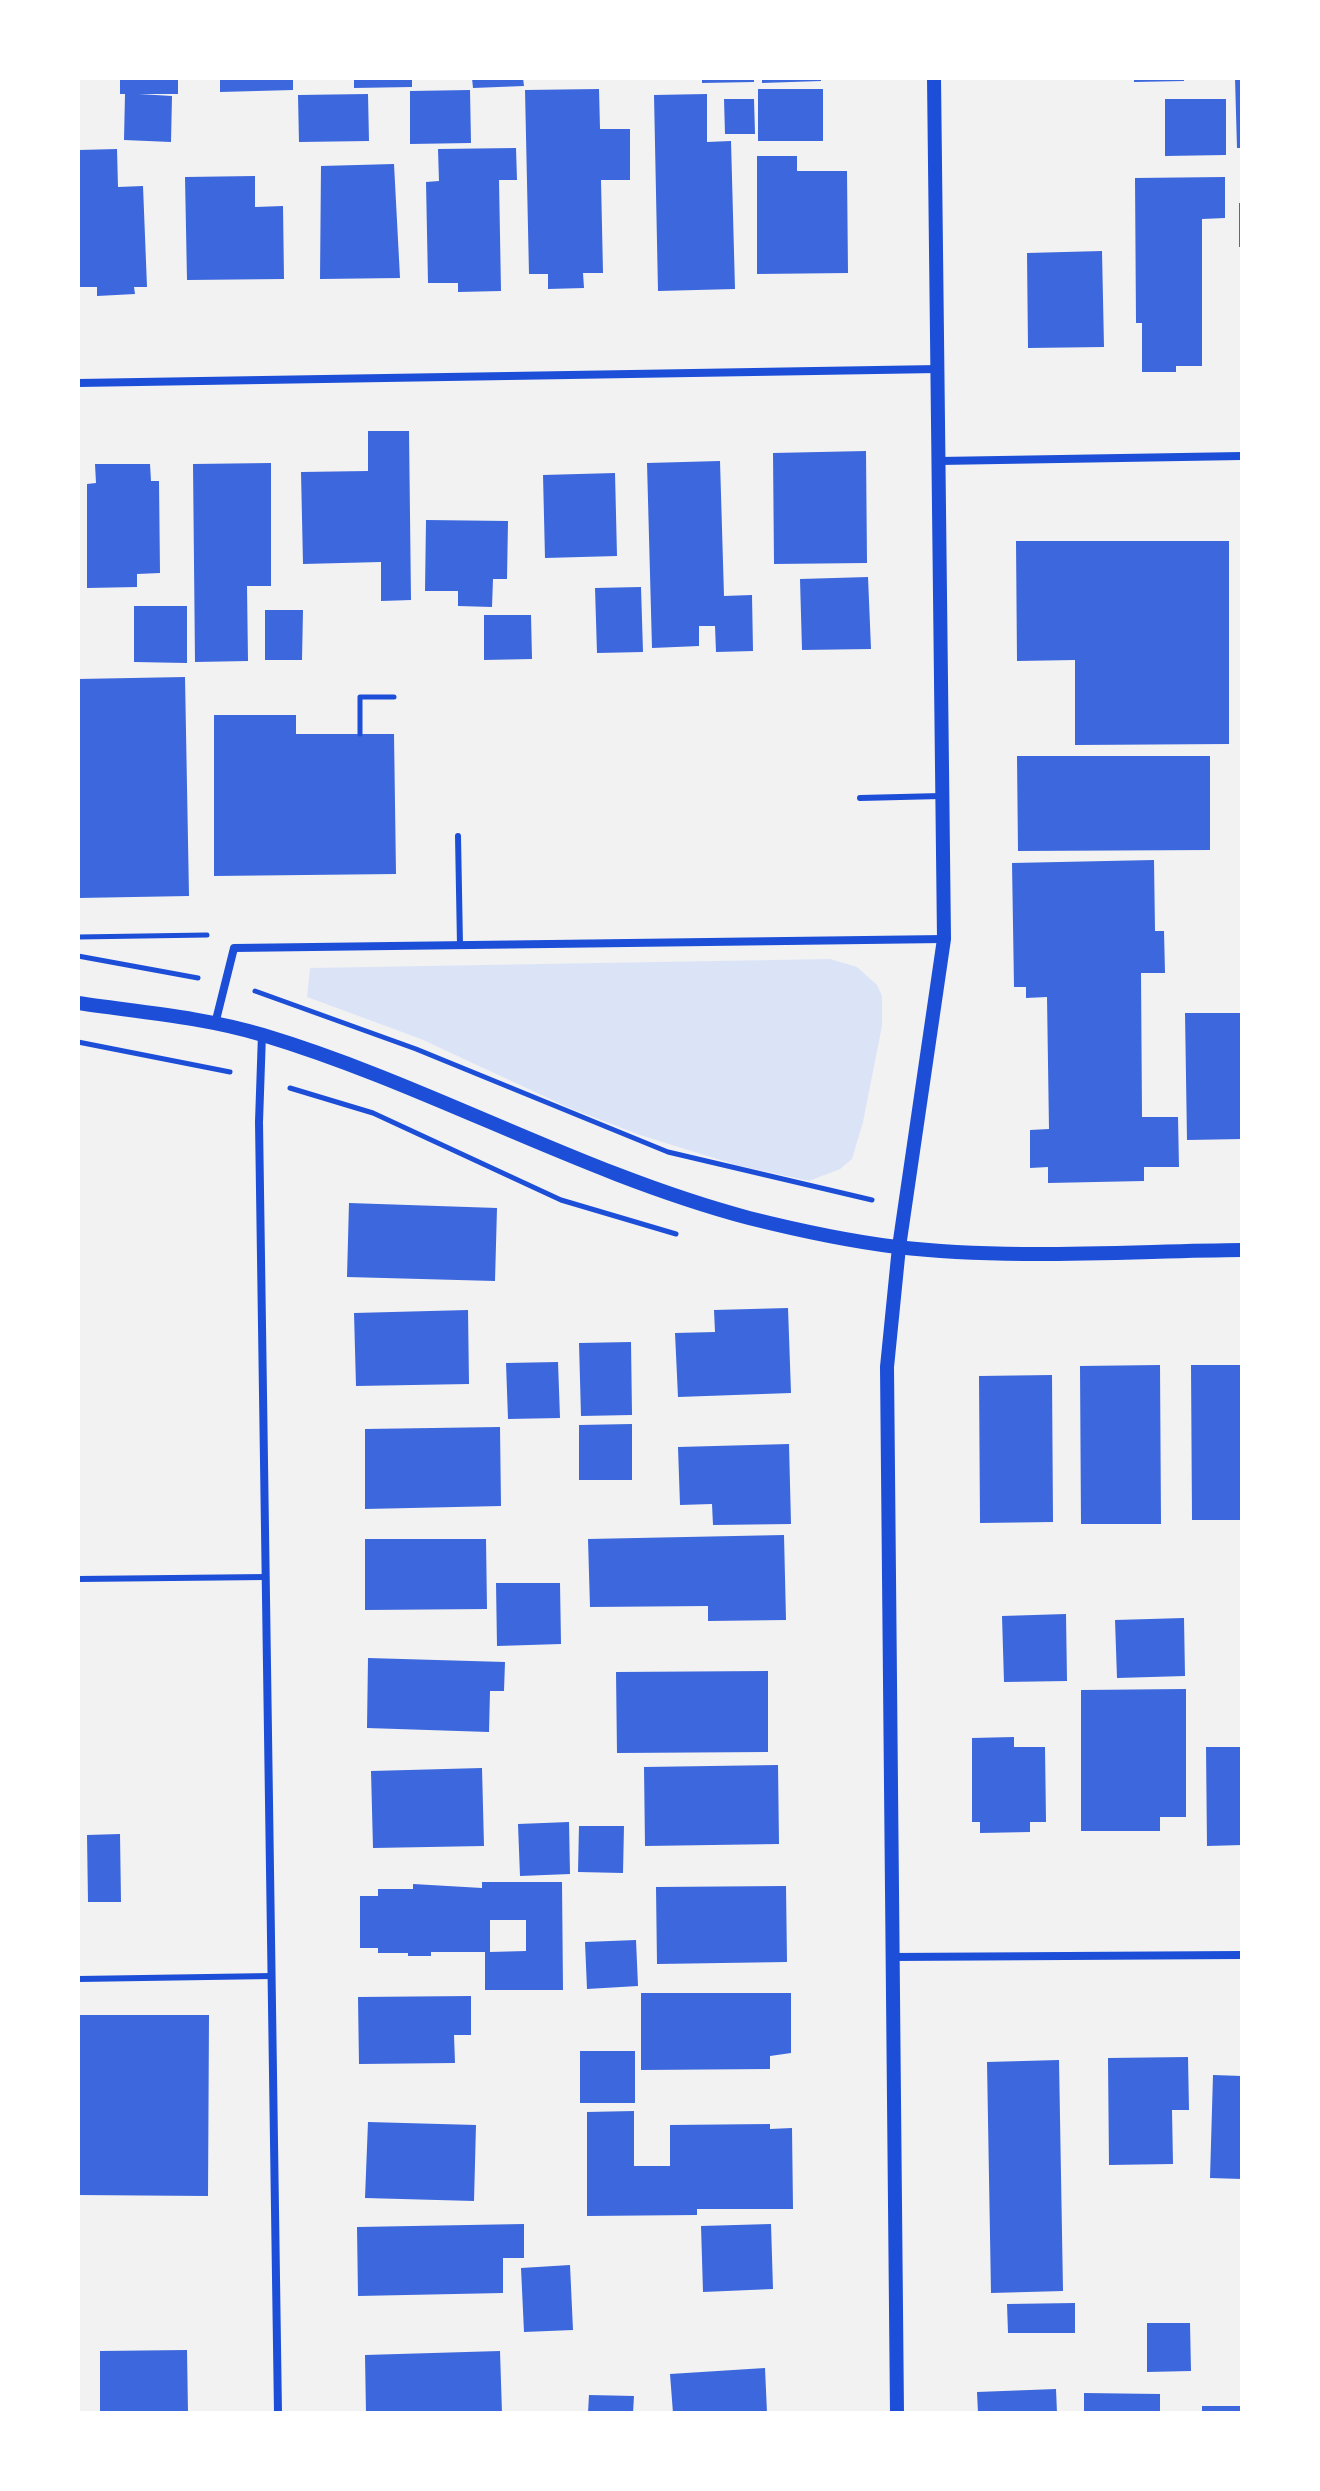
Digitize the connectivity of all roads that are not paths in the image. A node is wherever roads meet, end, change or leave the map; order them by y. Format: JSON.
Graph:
{"nodes":[{"id":1,"x":934,"y":78,"type":"edge"},
{"id":2,"x":939,"y":369,"type":"junction"},
{"id":3,"x":78,"y":383,"type":"edge"},
{"id":4,"x":1242,"y":456,"type":"edge"},
{"id":5,"x":939,"y":461,"type":"junction"},
{"id":6,"x":943,"y":796,"type":"junction"},
{"id":7,"x":860,"y":798,"type":"dead end"},
{"id":8,"x":458,"y":836,"type":"dead end"},
{"id":9,"x":944,"y":939,"type":"junction"},
{"id":10,"x":460,"y":945,"type":"junction"},
{"id":11,"x":78,"y":1003,"type":"edge"},
{"id":12,"x":215,"y":1024,"type":"junction"},
{"id":13,"x":262,"y":1034,"type":"junction"},
{"id":14,"x":899,"y":1247,"type":"junction"},
{"id":15,"x":1242,"y":1250,"type":"edge"},
{"id":16,"x":266,"y":1577,"type":"junction"},
{"id":17,"x":78,"y":1579,"type":"edge"},
{"id":18,"x":1242,"y":1955,"type":"edge"},
{"id":19,"x":891,"y":1957,"type":"junction"},
{"id":20,"x":272,"y":1976,"type":"junction"},
{"id":21,"x":78,"y":1979,"type":"edge"},
{"id":22,"x":278,"y":2413,"type":"edge"},
{"id":23,"x":897,"y":2413,"type":"edge"}],
"edges":[{"from":1,"to":2,"type":"street"},
{"from":2,"to":3,"type":"street"},
{"from":2,"to":5,"type":"street"},
{"from":4,"to":5,"type":"street"},
{"from":5,"to":6,"type":"street"},
{"from":6,"to":7,"type":"lane"},
{"from":6,"to":9,"type":"street"},
{"from":8,"to":10,"type":"lane"},
{"from":9,"to":10,"type":"street"},
{"from":9,"to":14,"type":"street"},
{"from":10,"to":12,"type":"street"},
{"from":11,"to":12,"type":"street"},
{"from":12,"to":13,"type":"street"},
{"from":13,"to":14,"type":"street"},
{"from":13,"to":16,"type":"street"},
{"from":14,"to":15,"type":"street"},
{"from":14,"to":19,"type":"street"},
{"from":16,"to":17,"type":"lane"},
{"from":16,"to":20,"type":"street"},
{"from":18,"to":19,"type":"street"},
{"from":19,"to":23,"type":"street"},
{"from":20,"to":21,"type":"lane"},
{"from":20,"to":22,"type":"street"}]}
